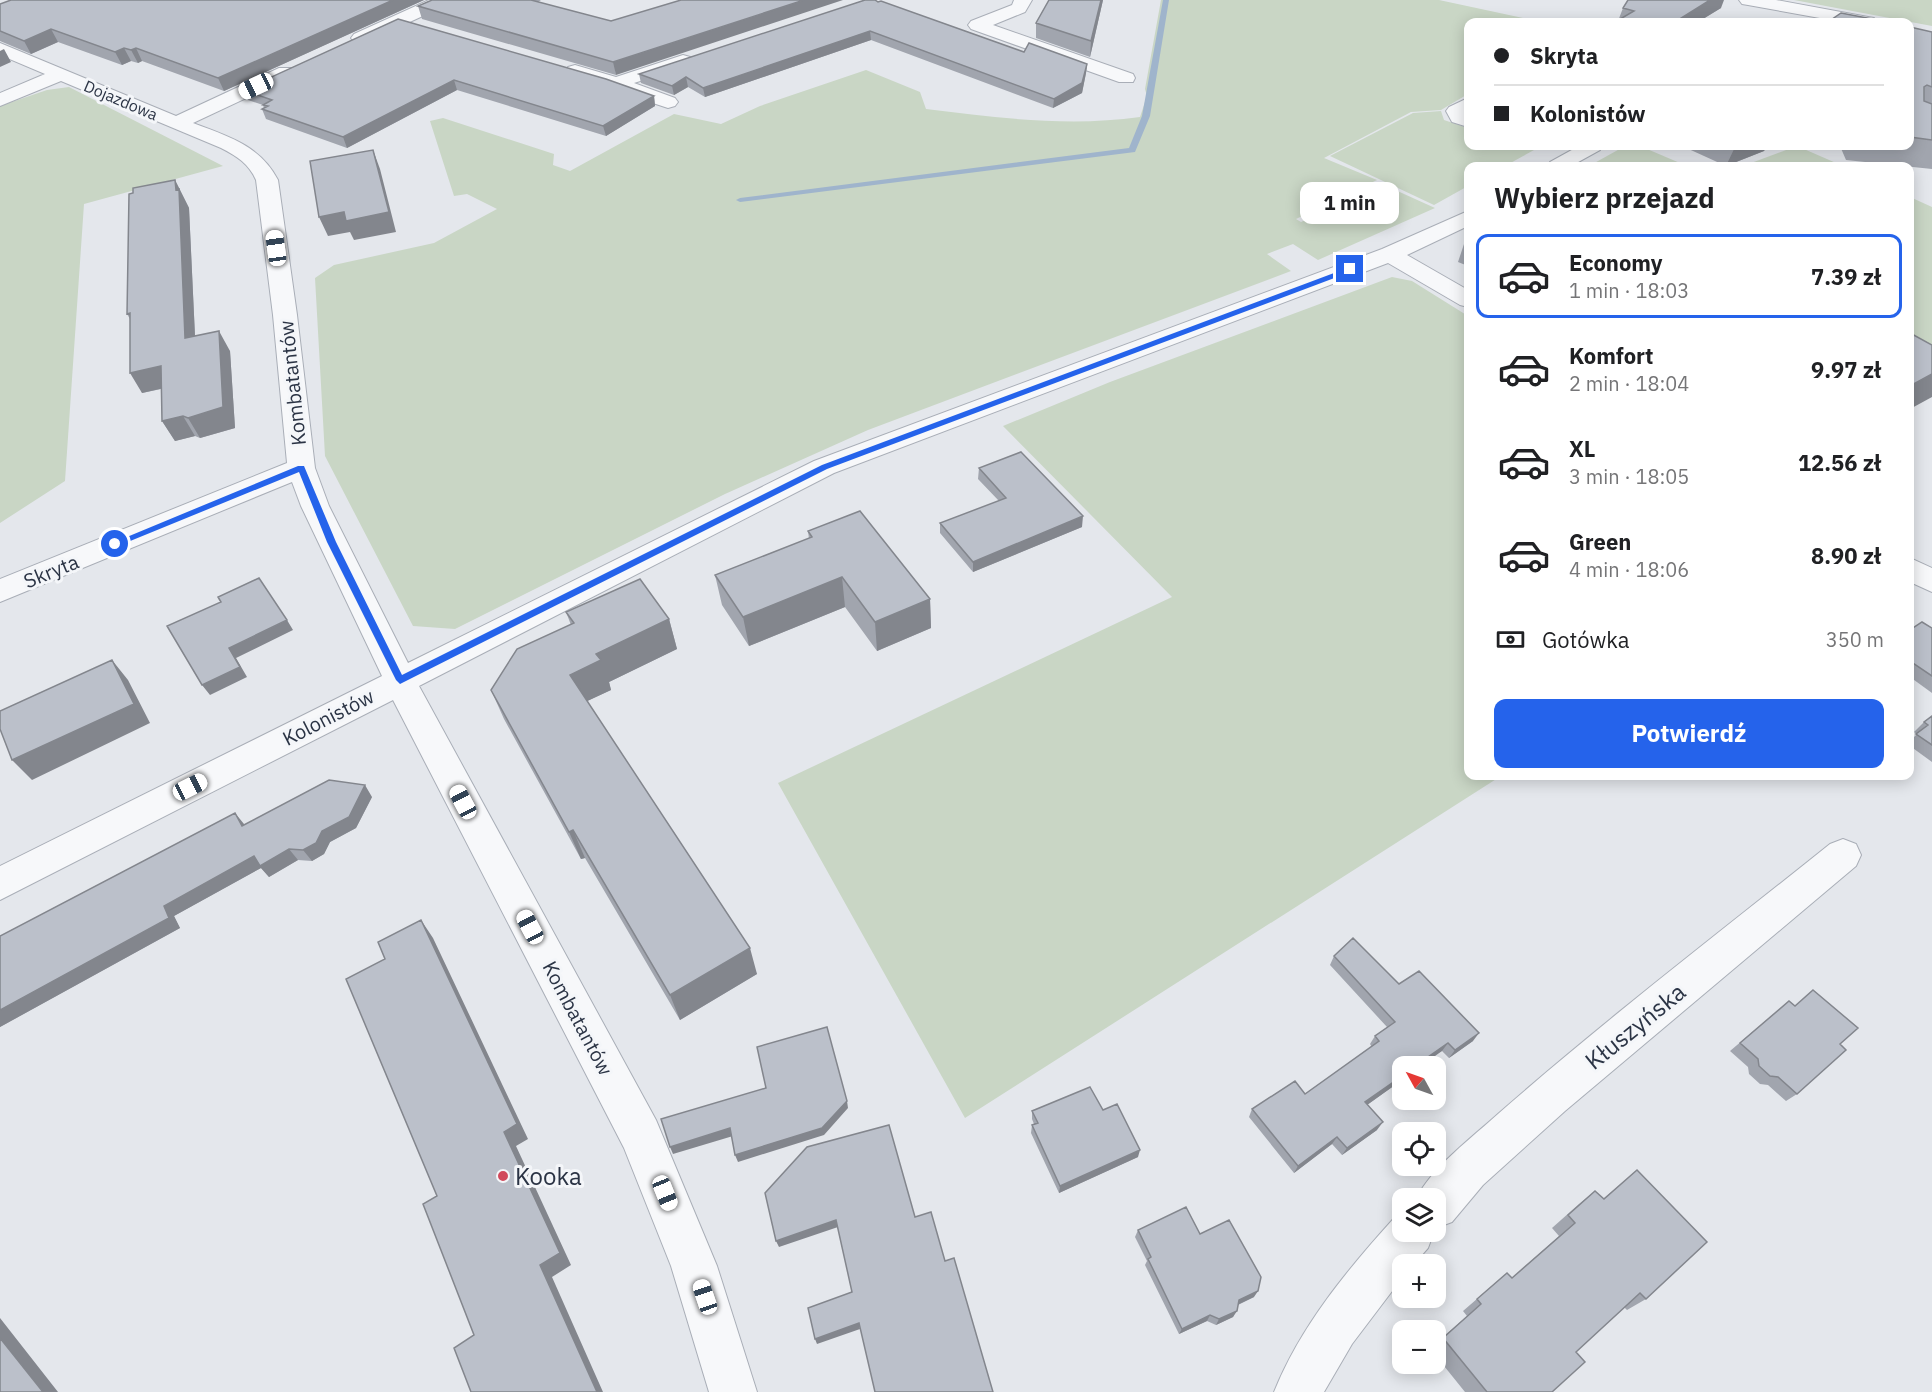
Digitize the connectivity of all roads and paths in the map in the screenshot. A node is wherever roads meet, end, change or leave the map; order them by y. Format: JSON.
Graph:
{"nodes":[{"id":1,"x":443,"y":0,"type":"edge"},
{"id":2,"x":1023,"y":0,"type":"edge"},
{"id":3,"x":1752,"y":0,"type":"edge"},
{"id":4,"x":1788,"y":8,"type":"junction"},
{"id":5,"x":1777,"y":18,"type":"edge"},
{"id":6,"x":1845,"y":18,"type":"edge"},
{"id":7,"x":400,"y":20,"type":"junction"},
{"id":8,"x":430,"y":29,"type":"edge"},
{"id":9,"x":344,"y":46,"type":"edge"},
{"id":10,"x":0,"y":48,"type":"edge"},
{"id":11,"x":704,"y":54,"type":"edge"},
{"id":12,"x":302,"y":65,"type":"edge"},
{"id":13,"x":559,"y":67,"type":"edge"},
{"id":14,"x":61,"y":74,"type":"junction"},
{"id":15,"x":1126,"y":78,"type":"dead end"},
{"id":16,"x":616,"y":83,"type":"junction"},
{"id":17,"x":0,"y":100,"type":"edge"},
{"id":18,"x":668,"y":102,"type":"dead end"},
{"id":19,"x":1464,"y":106,"type":"edge"},
{"id":20,"x":1464,"y":120,"type":"edge"},
{"id":21,"x":176,"y":123,"type":"junction"},
{"id":22,"x":1586,"y":150,"type":"edge"},
{"id":23,"x":1564,"y":162,"type":"edge"},
{"id":24,"x":1464,"y":220,"type":"edge"},
{"id":25,"x":1390,"y":254,"type":"junction"},
{"id":26,"x":1464,"y":298,"type":"edge"},
{"id":27,"x":301,"y":468,"type":"junction"},
{"id":28,"x":1914,"y":571,"type":"edge"},
{"id":29,"x":1932,"y":581,"type":"edge"},
{"id":30,"x":0,"y":591,"type":"edge"},
{"id":31,"x":400,"y":680,"type":"junction"},
{"id":32,"x":1843,"y":855,"type":"dead end"},
{"id":33,"x":0,"y":884,"type":"edge"},
{"id":34,"x":1446,"y":1195,"type":"edge"},
{"id":35,"x":1403,"y":1242,"type":"edge"},
{"id":36,"x":733,"y":1392,"type":"edge"},
{"id":37,"x":1298,"y":1392,"type":"edge"}],
"edges":[{"from":1,"to":7,"type":"street"},
{"from":2,"to":15,"type":"street"},
{"from":3,"to":4,"type":"street"},
{"from":4,"to":5,"type":"street"},
{"from":4,"to":6,"type":"street"},
{"from":7,"to":8,"type":"street"},
{"from":7,"to":9,"type":"street"},
{"from":10,"to":14,"type":"street","name":"Dojazdowa"},
{"from":11,"to":16,"type":"street"},
{"from":12,"to":21,"type":"street","name":"Dojazdowa"},
{"from":13,"to":16,"type":"street"},
{"from":14,"to":17,"type":"street","name":"Dojazdowa"},
{"from":14,"to":21,"type":"street","name":"Dojazdowa"},
{"from":16,"to":18,"type":"street"},
{"from":19,"to":20,"type":"street"},
{"from":21,"to":27,"type":"street","name":"Kombatantów"},
{"from":22,"to":23,"type":"street"},
{"from":24,"to":25,"type":"street","name":"Kolonistów"},
{"from":25,"to":26,"type":"street"},
{"from":25,"to":31,"type":"street","name":"Kolonistów"},
{"from":27,"to":30,"type":"street","name":"Skryta"},
{"from":27,"to":31,"type":"street","name":"Kombatantów"},
{"from":28,"to":29,"type":"street"},
{"from":31,"to":33,"type":"street","name":"Kolonistów"},
{"from":31,"to":36,"type":"street","name":"Kombatantów"},
{"from":32,"to":34,"type":"street","name":"Kłuszyńska"},
{"from":35,"to":37,"type":"street"}]}
